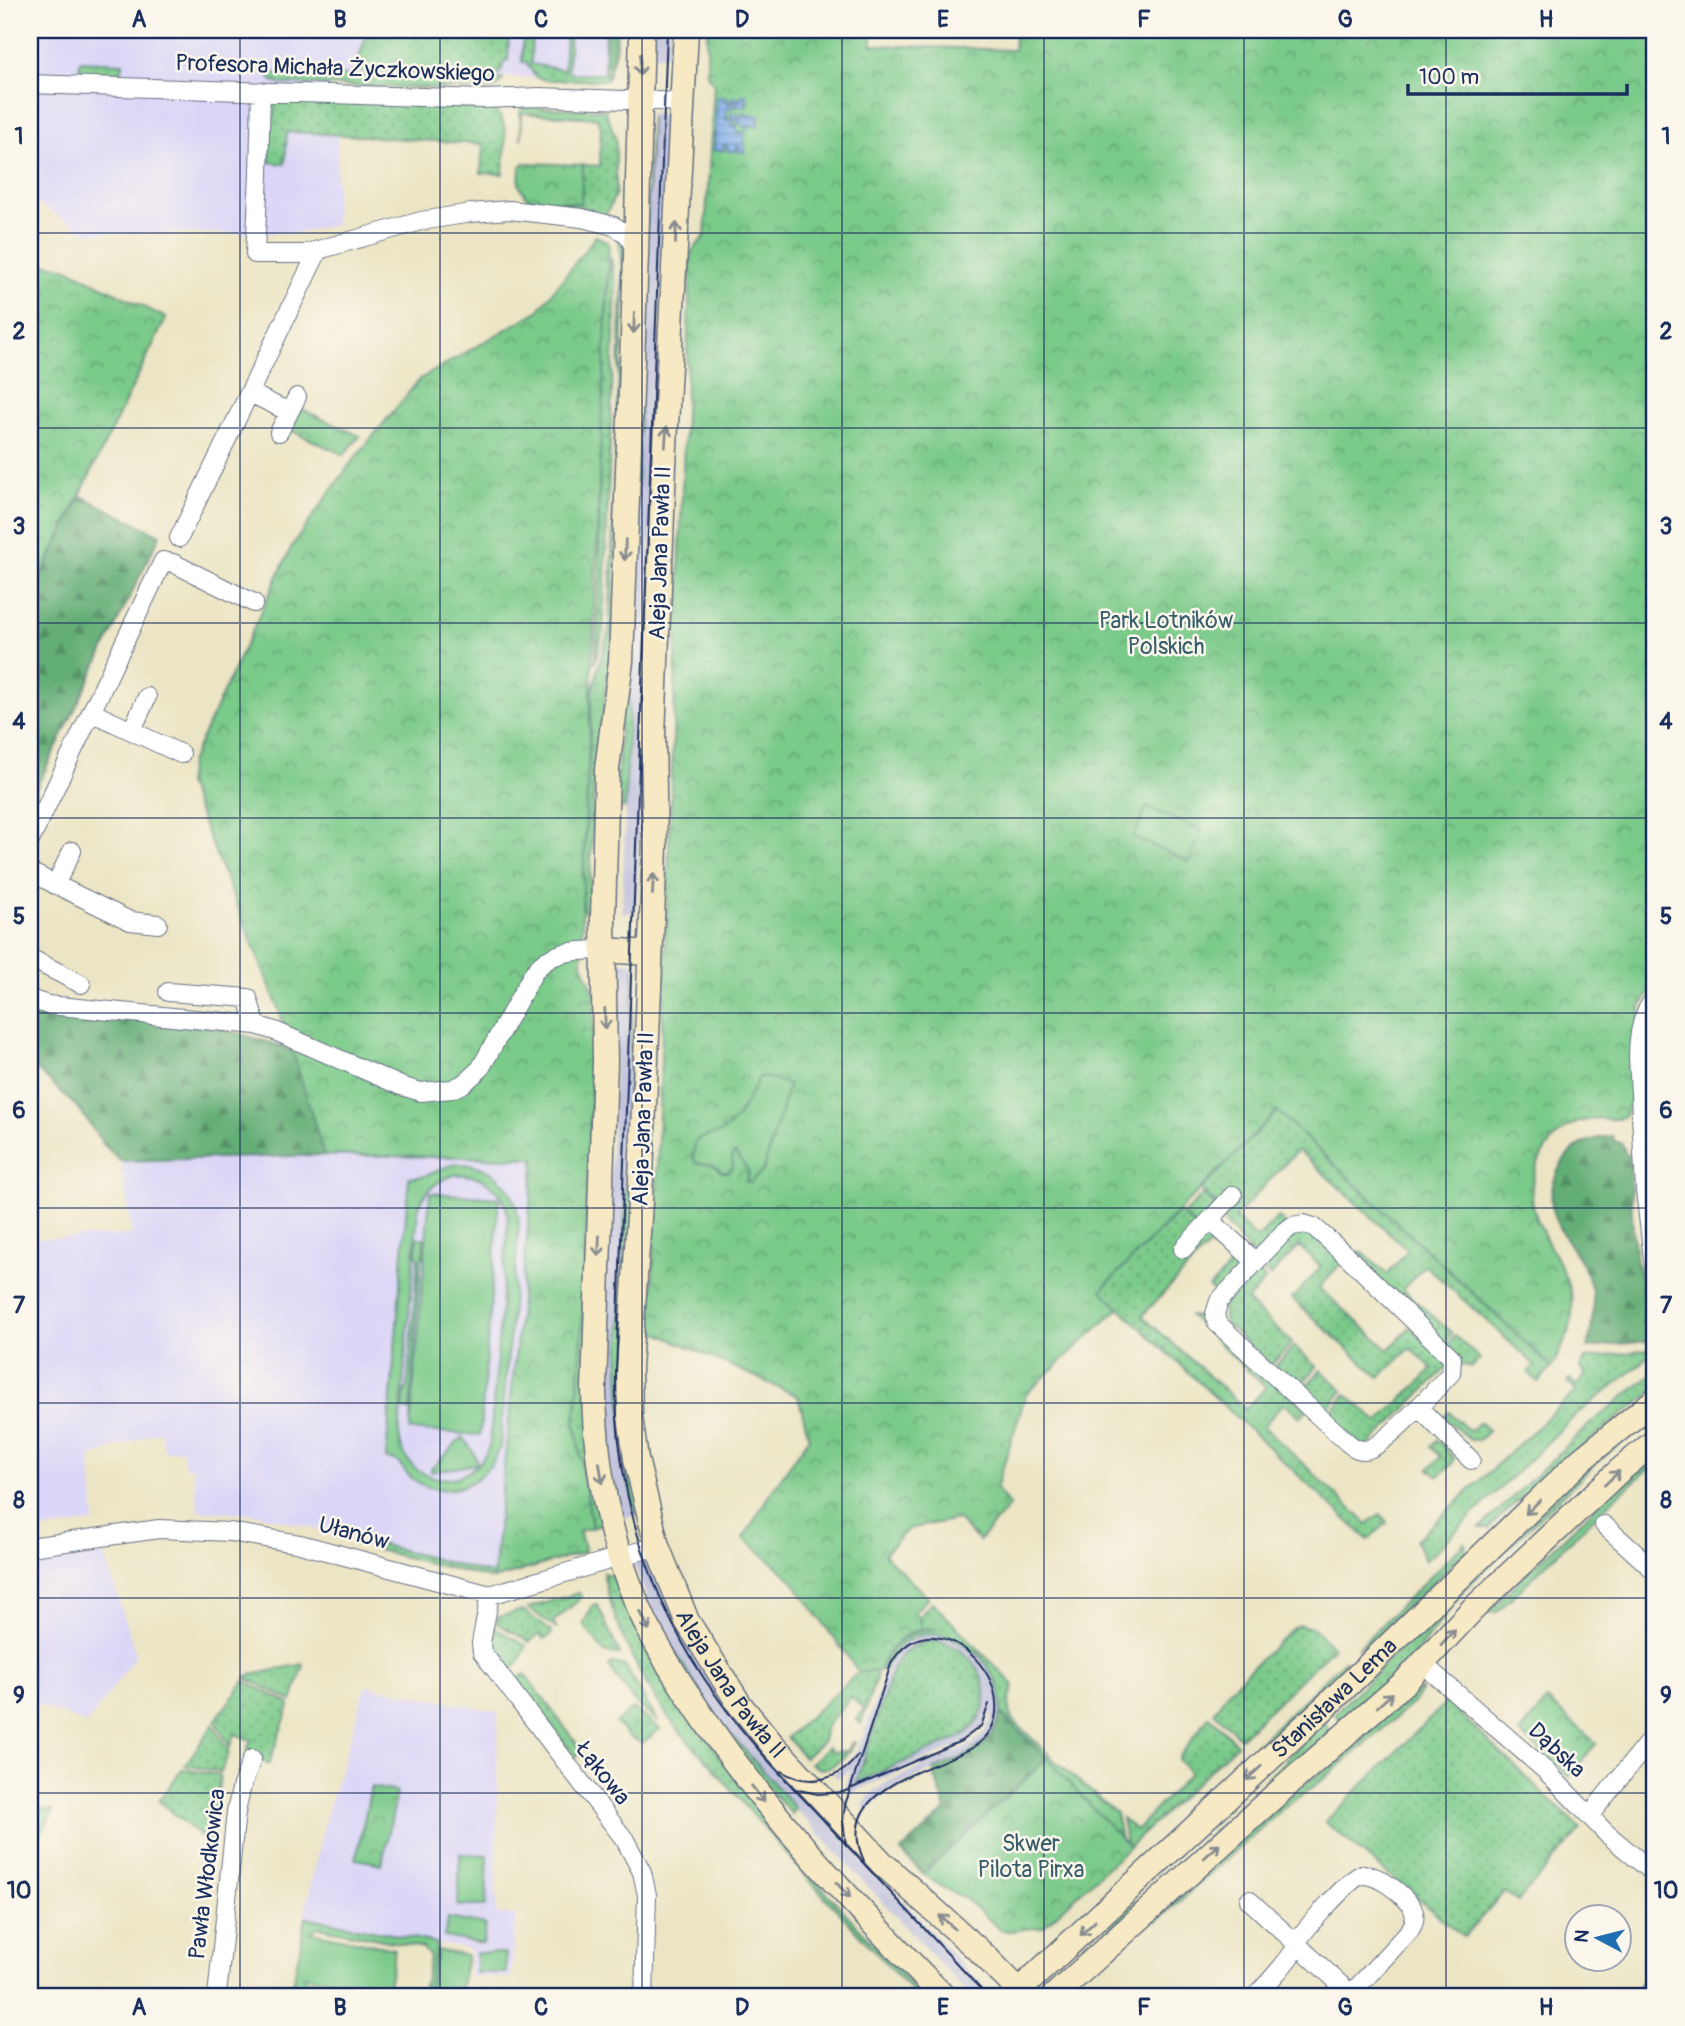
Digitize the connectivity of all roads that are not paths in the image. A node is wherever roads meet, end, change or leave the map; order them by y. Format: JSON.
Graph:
{"nodes":[{"id":1,"x":642,"y":30,"type":"edge"},
{"id":2,"x":686,"y":30,"type":"edge"},
{"id":3,"x":30,"y":84,"type":"edge"},
{"id":4,"x":261,"y":91,"type":"junction"},
{"id":5,"x":639,"y":100,"type":"junction"},
{"id":6,"x":683,"y":102,"type":"junction"},
{"id":7,"x":318,"y":251,"type":"junction"},
{"id":8,"x":636,"y":255,"type":"junction"},
{"id":9,"x":250,"y":393,"type":"junction"},
{"id":10,"x":279,"y":432,"type":"dead end"},
{"id":11,"x":179,"y":538,"type":"dead end"},
{"id":12,"x":254,"y":603,"type":"dead end"},
{"id":13,"x":147,"y":697,"type":"dead end"},
{"id":14,"x":91,"y":712,"type":"junction"},
{"id":15,"x":131,"y":730,"type":"junction"},
{"id":16,"x":181,"y":754,"type":"dead end"},
{"id":17,"x":30,"y":841,"type":"edge"},
{"id":18,"x":72,"y":851,"type":"dead end"},
{"id":19,"x":30,"y":872,"type":"edge"},
{"id":20,"x":55,"y":885,"type":"junction"},
{"id":21,"x":158,"y":924,"type":"dead end"},
{"id":22,"x":603,"y":950,"type":"junction"},
{"id":23,"x":650,"y":953,"type":"junction"},
{"id":24,"x":30,"y":958,"type":"edge"},
{"id":25,"x":81,"y":984,"type":"dead end"},
{"id":26,"x":168,"y":992,"type":"dead end"},
{"id":27,"x":1655,"y":998,"type":"edge"},
{"id":28,"x":30,"y":999,"type":"edge"},
{"id":29,"x":256,"y":1025,"type":"junction"},
{"id":30,"x":1655,"y":1032,"type":"edge"},
{"id":31,"x":1655,"y":1088,"type":"edge"},
{"id":32,"x":1233,"y":1195,"type":"dead end"},
{"id":33,"x":1210,"y":1220,"type":"junction"},
{"id":34,"x":1183,"y":1249,"type":"dead end"},
{"id":35,"x":1256,"y":1262,"type":"junction"},
{"id":36,"x":1655,"y":1276,"type":"edge"},
{"id":37,"x":1655,"y":1400,"type":"edge"},
{"id":38,"x":1418,"y":1407,"type":"junction"},
{"id":39,"x":1655,"y":1441,"type":"edge"},
{"id":40,"x":1471,"y":1460,"type":"dead end"},
{"id":41,"x":1604,"y":1525,"type":"dead end"},
{"id":42,"x":657,"y":1546,"type":"junction"},
{"id":43,"x":30,"y":1547,"type":"edge"},
{"id":44,"x":620,"y":1557,"type":"junction"},
{"id":45,"x":1655,"y":1571,"type":"edge"},
{"id":46,"x":490,"y":1595,"type":"junction"},
{"id":47,"x":1423,"y":1664,"type":"junction"},
{"id":48,"x":1322,"y":1710,"type":"junction"},
{"id":49,"x":1655,"y":1734,"type":"edge"},
{"id":50,"x":1345,"y":1735,"type":"junction"},
{"id":51,"x":252,"y":1759,"type":"dead end"},
{"id":52,"x":1589,"y":1816,"type":"junction"},
{"id":53,"x":1655,"y":1874,"type":"edge"},
{"id":54,"x":1249,"y":1900,"type":"dead end"},
{"id":55,"x":1297,"y":1945,"type":"junction"},
{"id":56,"x":1655,"y":1987,"type":"edge"},
{"id":57,"x":1019,"y":1994,"type":"edge"},
{"id":58,"x":1352,"y":1995,"type":"edge"},
{"id":59,"x":216,"y":1996,"type":"edge"},
{"id":60,"x":644,"y":1996,"type":"edge"},
{"id":61,"x":943,"y":1996,"type":"edge"},
{"id":62,"x":1054,"y":1996,"type":"edge"},
{"id":63,"x":1256,"y":1996,"type":"edge"},
{"id":64,"x":1648,"y":1996,"type":"edge"}],
"edges":[{"from":1,"to":5,"type":"main road","name":"Aleja Jana Pawła II","one_way":true},
{"from":2,"to":6,"type":"main road","name":"Aleja Jana Pawła II"},
{"from":3,"to":4,"type":"street","name":"Profesora Michała Życzkowskiego"},
{"from":4,"to":5,"type":"street","name":"Profesora Michała Życzkowskiego"},
{"from":4,"to":7,"type":"street"},
{"from":5,"to":6,"type":"street"},
{"from":5,"to":8,"type":"main road","name":"Aleja Jana Pawła II"},
{"from":23,"to":6,"type":"main road","name":"Aleja Jana Pawła II","one_way":true},
{"from":7,"to":8,"type":"street"},
{"from":7,"to":9,"type":"street"},
{"from":8,"to":22,"type":"main road","name":"Aleja Jana Pawła II","one_way":true},
{"from":9,"to":10,"type":"street"},
{"from":9,"to":11,"type":"street"},
{"from":12,"to":14,"type":"street"},
{"from":13,"to":15,"type":"street"},
{"from":14,"to":15,"type":"street"},
{"from":14,"to":17,"type":"street"},
{"from":15,"to":16,"type":"street"},
{"from":18,"to":20,"type":"street"},
{"from":19,"to":20,"type":"street"},
{"from":20,"to":21,"type":"street"},
{"from":22,"to":23,"type":"main road"},
{"from":22,"to":29,"type":"street"},
{"from":22,"to":44,"type":"main road","name":"Aleja Jana Pawła II","one_way":true},
{"from":23,"to":42,"type":"main road","name":"Aleja Jana Pawła II"},
{"from":24,"to":25,"type":"street"},
{"from":26,"to":29,"type":"street"},
{"from":27,"to":36,"type":"street"},
{"from":28,"to":29,"type":"street"},
{"from":30,"to":31,"type":"street"},
{"from":32,"to":33,"type":"street"},
{"from":33,"to":34,"type":"street"},
{"from":33,"to":35,"type":"street"},
{"from":35,"to":38,"type":"street"},
{"from":35,"to":38,"type":"street"},
{"from":37,"to":48,"type":"main road","name":"Stanisława Lema","one_way":true},
{"from":38,"to":40,"type":"street"},
{"from":47,"to":39,"type":"main road","name":"Stanisława Lema","one_way":true},
{"from":41,"to":45,"type":"street"},
{"from":42,"to":44,"type":"street"},
{"from":57,"to":42,"type":"main road","name":"Aleja Jana Pawła II","one_way":true},
{"from":43,"to":46,"type":"street","name":"Ułanów"},
{"from":44,"to":46,"type":"street"},
{"from":44,"to":61,"type":"main road","name":"Aleja Jana Pawła II","one_way":true},
{"from":46,"to":60,"type":"street","name":"Łąkowa"},
{"from":50,"to":47,"type":"main road","name":"Stanisława Lema","one_way":true},
{"from":47,"to":52,"type":"street","name":"Dąbska"},
{"from":48,"to":50,"type":"main road"},
{"from":48,"to":57,"type":"main road","name":"Stanisława Lema","one_way":true},
{"from":49,"to":52,"type":"street"},
{"from":62,"to":50,"type":"main road","name":"Stanisława Lema","one_way":true},
{"from":51,"to":59,"type":"street","name":"Pawła Włodkowica"},
{"from":52,"to":53,"type":"street","name":"Dąbska"},
{"from":54,"to":55,"type":"street"},
{"from":55,"to":58,"type":"street"},
{"from":55,"to":58,"type":"street"},
{"from":55,"to":63,"type":"street"},
{"from":56,"to":64,"type":"street"}]}
